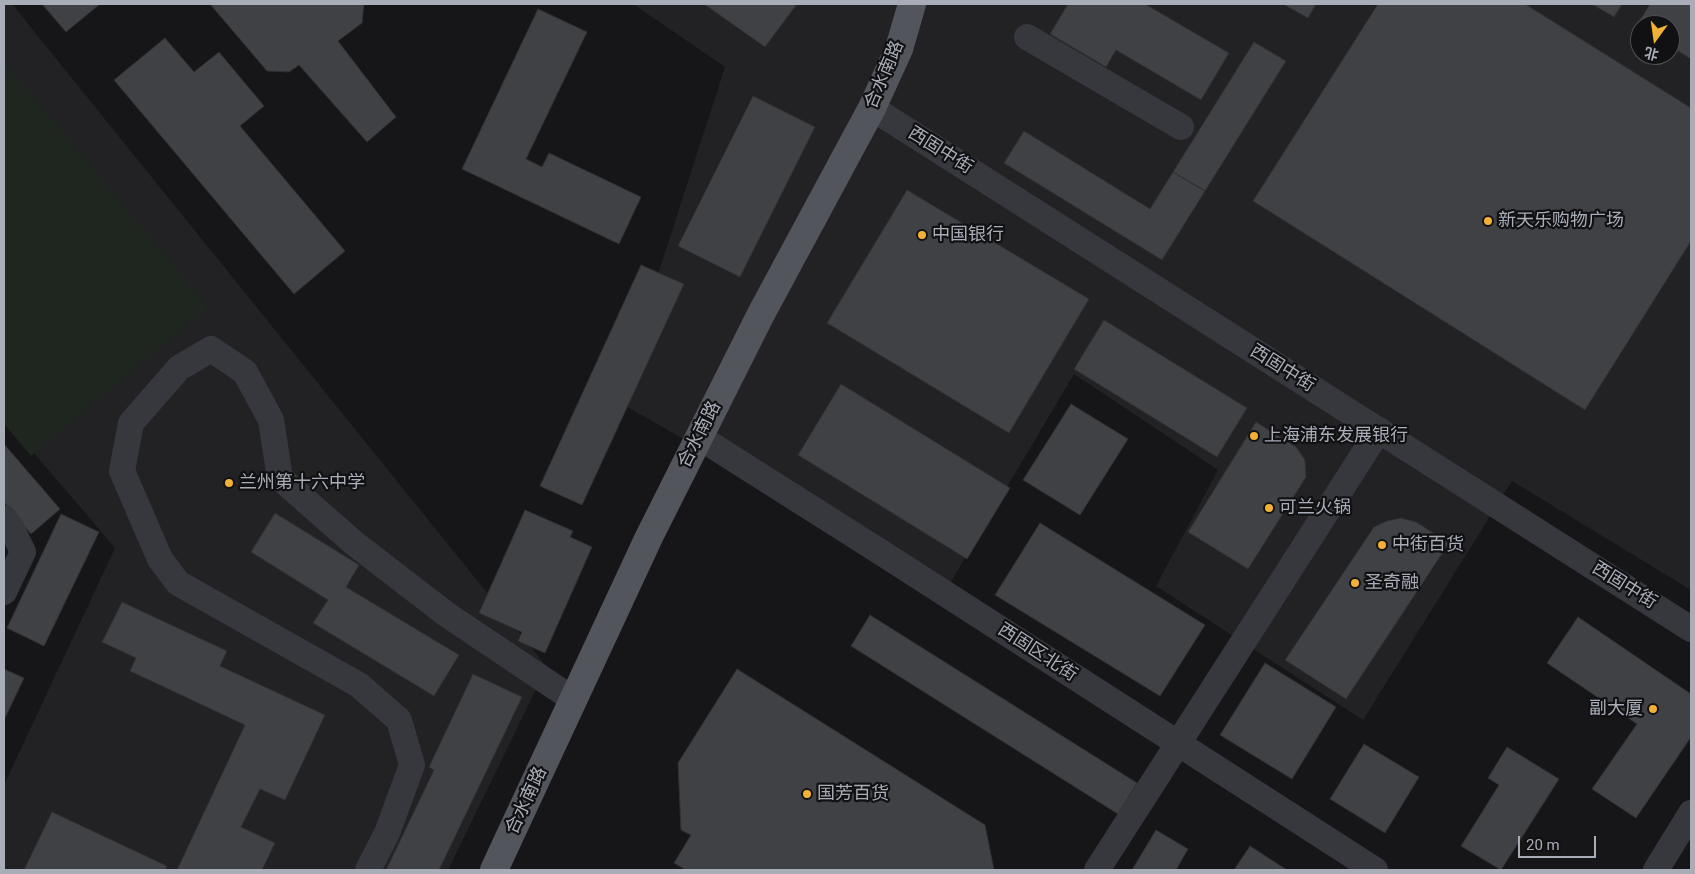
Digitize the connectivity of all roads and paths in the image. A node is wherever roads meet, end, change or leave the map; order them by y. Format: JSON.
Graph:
{"nodes":[{"id":1,"x":912,"y":4,"type":"edge"},
{"id":2,"x":1027,"y":37,"type":"dead end"},
{"id":3,"x":872,"y":108,"type":"junction"},
{"id":4,"x":1180,"y":127,"type":"dead end"},
{"id":5,"x":1379,"y":430,"type":"junction"},
{"id":6,"x":699,"y":437,"type":"junction"},
{"id":7,"x":4,"y":518,"type":"edge"},
{"id":8,"x":4,"y":592,"type":"edge"},
{"id":9,"x":1691,"y":629,"type":"edge"},
{"id":10,"x":574,"y":700,"type":"junction"},
{"id":11,"x":1178,"y":744,"type":"junction"},
{"id":12,"x":1691,"y":813,"type":"edge"},
{"id":13,"x":502,"y":868,"type":"edge"},
{"id":14,"x":368,"y":870,"type":"edge"},
{"id":15,"x":1096,"y":870,"type":"edge"},
{"id":16,"x":1375,"y":870,"type":"edge"},
{"id":17,"x":1656,"y":870,"type":"edge"}],
"edges":[{"from":1,"to":3,"type":"main road","name":"合水南路"},
{"from":2,"to":4,"type":"street"},
{"from":3,"to":5,"type":"street","name":"西固中街"},
{"from":3,"to":6,"type":"main road","name":"合水南路"},
{"from":5,"to":9,"type":"street","name":"西固中街"},
{"from":5,"to":11,"type":"street"},
{"from":6,"to":10,"type":"main road","name":"合水南路"},
{"from":6,"to":11,"type":"street","name":"西固区北街"},
{"from":7,"to":8,"type":"street"},
{"from":10,"to":13,"type":"main road","name":"合水南路"},
{"from":10,"to":14,"type":"street"},
{"from":11,"to":15,"type":"street"},
{"from":11,"to":16,"type":"street","name":"西固区北街"},
{"from":12,"to":17,"type":"street"}]}
